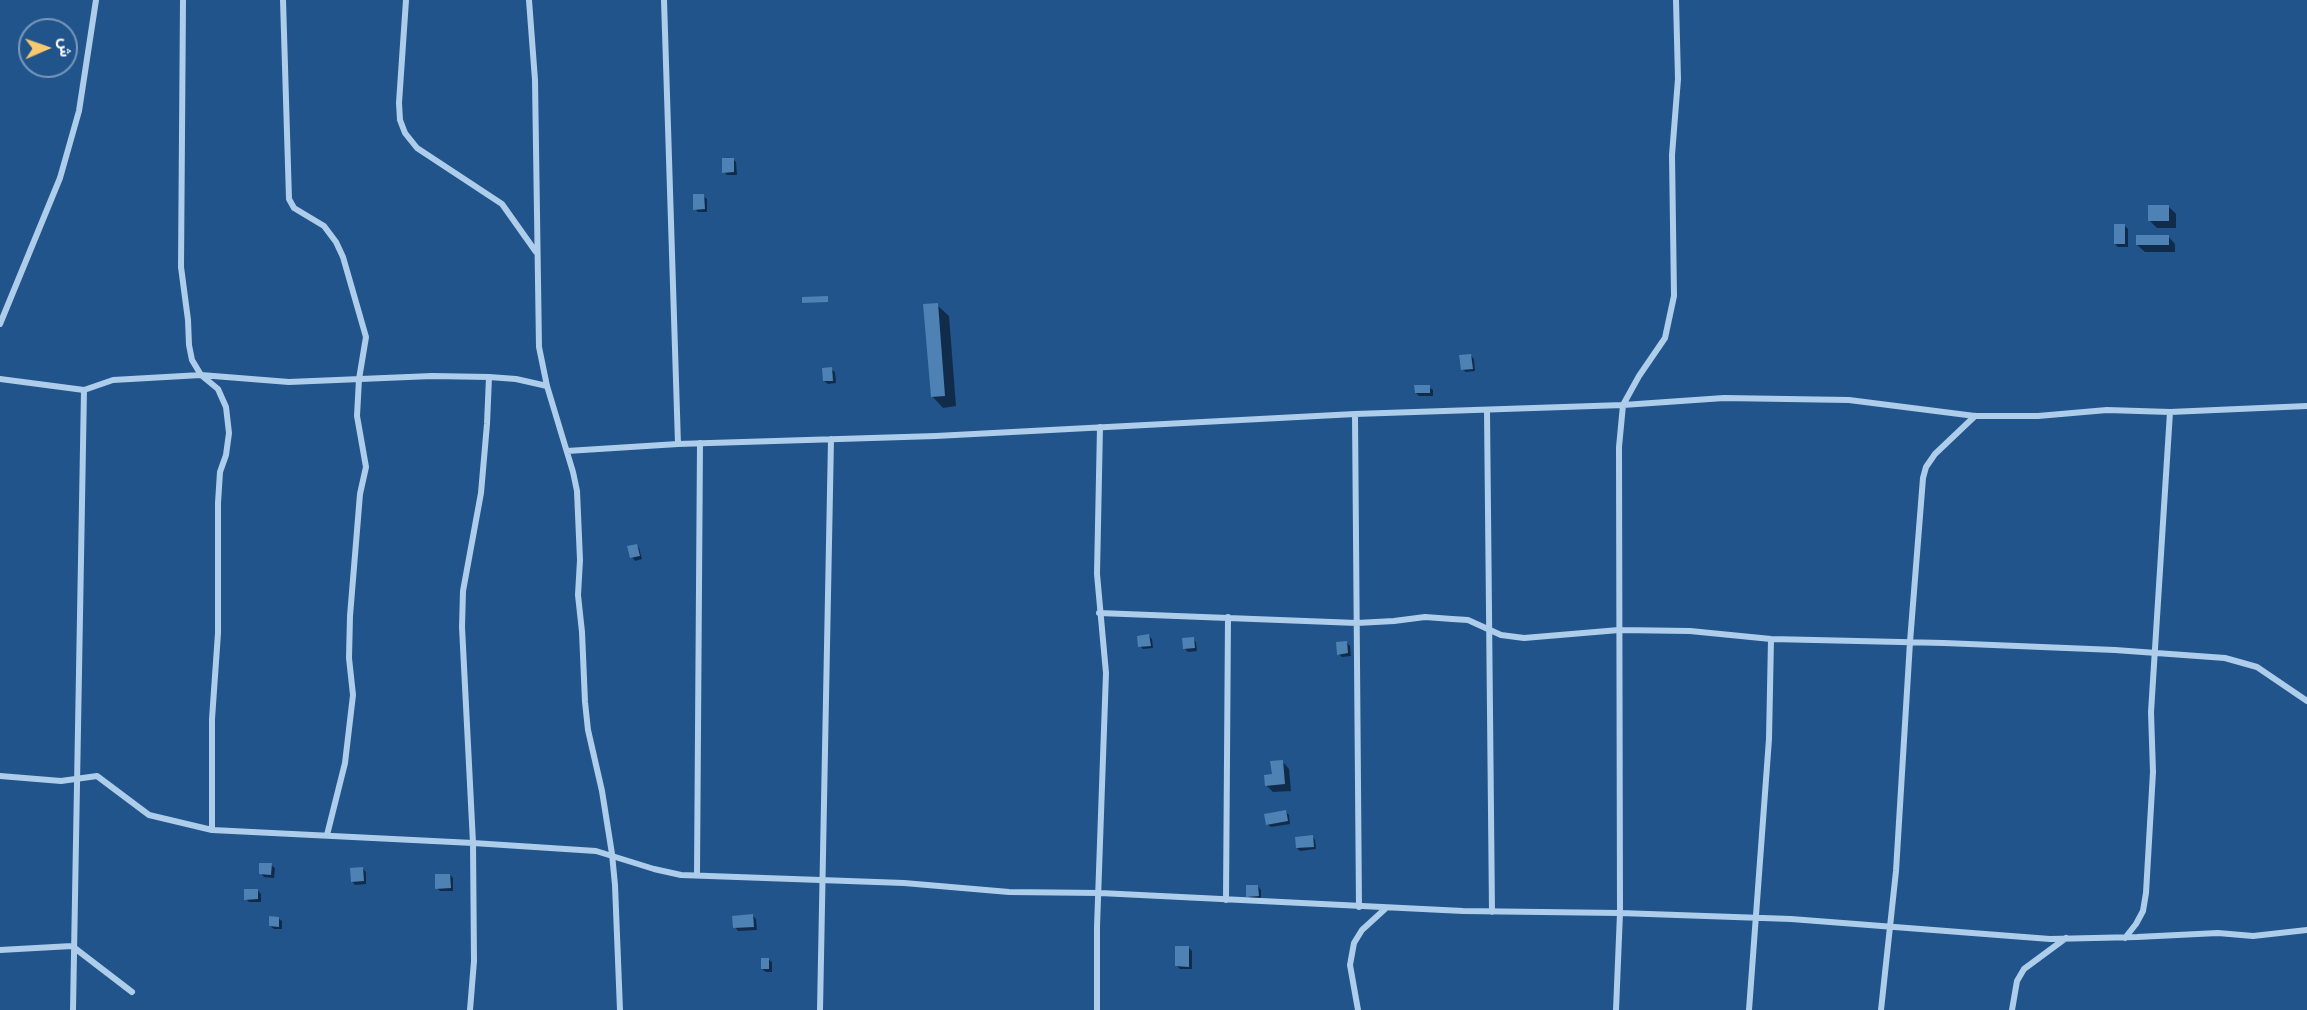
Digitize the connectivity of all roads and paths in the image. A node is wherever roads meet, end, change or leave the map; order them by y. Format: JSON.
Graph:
{"nodes":[{"id":1,"x":96,"y":0,"type":"edge"},
{"id":2,"x":183,"y":0,"type":"edge"},
{"id":3,"x":283,"y":0,"type":"edge"},
{"id":4,"x":406,"y":0,"type":"edge"},
{"id":5,"x":529,"y":0,"type":"edge"},
{"id":6,"x":664,"y":0,"type":"edge"},
{"id":7,"x":1676,"y":0,"type":"edge"},
{"id":8,"x":537,"y":253,"type":"junction"},
{"id":9,"x":0,"y":324,"type":"edge"},
{"id":10,"x":201,"y":375,"type":"junction"},
{"id":11,"x":489,"y":377,"type":"junction"},
{"id":12,"x":0,"y":379,"type":"edge"},
{"id":13,"x":359,"y":379,"type":"junction"},
{"id":14,"x":547,"y":386,"type":"junction"},
{"id":15,"x":84,"y":390,"type":"junction"},
{"id":16,"x":1623,"y":405,"type":"junction"},
{"id":17,"x":2307,"y":406,"type":"edge"},
{"id":18,"x":1487,"y":410,"type":"junction"},
{"id":19,"x":2170,"y":412,"type":"junction"},
{"id":20,"x":1355,"y":414,"type":"junction"},
{"id":21,"x":1975,"y":416,"type":"junction"},
{"id":22,"x":1100,"y":427,"type":"junction"},
{"id":23,"x":831,"y":439,"type":"junction"},
{"id":24,"x":700,"y":443,"type":"junction"},
{"id":25,"x":678,"y":444,"type":"junction"},
{"id":26,"x":567,"y":451,"type":"junction"},
{"id":27,"x":1099,"y":613,"type":"junction"},
{"id":28,"x":1228,"y":617,"type":"junction"},
{"id":29,"x":1357,"y":623,"type":"junction"},
{"id":30,"x":1489,"y":629,"type":"junction"},
{"id":31,"x":1619,"y":630,"type":"junction"},
{"id":32,"x":1771,"y":639,"type":"junction"},
{"id":33,"x":1910,"y":642,"type":"junction"},
{"id":34,"x":2155,"y":652,"type":"junction"},
{"id":35,"x":2307,"y":701,"type":"edge"},
{"id":36,"x":0,"y":776,"type":"edge"},
{"id":37,"x":77,"y":779,"type":"junction"},
{"id":38,"x":212,"y":830,"type":"junction"},
{"id":39,"x":327,"y":835,"type":"junction"},
{"id":40,"x":473,"y":843,"type":"junction"},
{"id":41,"x":612,"y":854,"type":"junction"},
{"id":42,"x":697,"y":875,"type":"junction"},
{"id":43,"x":821,"y":880,"type":"junction"},
{"id":44,"x":1100,"y":893,"type":"junction"},
{"id":45,"x":1226,"y":900,"type":"junction"},
{"id":46,"x":1359,"y":907,"type":"junction"},
{"id":47,"x":1386,"y":908,"type":"junction"},
{"id":48,"x":1491,"y":912,"type":"junction"},
{"id":49,"x":1620,"y":913,"type":"junction"},
{"id":50,"x":1757,"y":918,"type":"junction"},
{"id":51,"x":1892,"y":925,"type":"junction"},
{"id":52,"x":2307,"y":930,"type":"edge"},
{"id":53,"x":2066,"y":938,"type":"junction"},
{"id":54,"x":2125,"y":938,"type":"junction"},
{"id":55,"x":74,"y":947,"type":"junction"},
{"id":56,"x":0,"y":950,"type":"edge"},
{"id":57,"x":132,"y":993,"type":"dead end"},
{"id":58,"x":73,"y":1010,"type":"edge"},
{"id":59,"x":470,"y":1010,"type":"edge"},
{"id":60,"x":620,"y":1010,"type":"edge"},
{"id":61,"x":820,"y":1010,"type":"edge"},
{"id":62,"x":1097,"y":1010,"type":"edge"},
{"id":63,"x":1358,"y":1010,"type":"edge"},
{"id":64,"x":1616,"y":1010,"type":"edge"},
{"id":65,"x":1749,"y":1010,"type":"edge"},
{"id":66,"x":1881,"y":1010,"type":"edge"},
{"id":67,"x":2012,"y":1010,"type":"edge"}],
"edges":[{"from":1,"to":9,"type":"street"},
{"from":2,"to":10,"type":"street"},
{"from":3,"to":13,"type":"street"},
{"from":4,"to":8,"type":"street"},
{"from":5,"to":8,"type":"street"},
{"from":6,"to":25,"type":"street"},
{"from":7,"to":16,"type":"street"},
{"from":8,"to":14,"type":"street"},
{"from":10,"to":13,"type":"street"},
{"from":10,"to":15,"type":"street"},
{"from":10,"to":38,"type":"street"},
{"from":11,"to":13,"type":"street"},
{"from":11,"to":14,"type":"street"},
{"from":11,"to":40,"type":"street"},
{"from":12,"to":15,"type":"street"},
{"from":13,"to":39,"type":"street"},
{"from":14,"to":26,"type":"street"},
{"from":15,"to":37,"type":"street"},
{"from":16,"to":18,"type":"street"},
{"from":16,"to":21,"type":"street"},
{"from":16,"to":31,"type":"street"},
{"from":17,"to":19,"type":"street"},
{"from":18,"to":20,"type":"street"},
{"from":18,"to":30,"type":"street"},
{"from":19,"to":21,"type":"street"},
{"from":19,"to":34,"type":"street"},
{"from":20,"to":22,"type":"street"},
{"from":20,"to":29,"type":"street"},
{"from":21,"to":33,"type":"street"},
{"from":22,"to":23,"type":"street"},
{"from":22,"to":27,"type":"street"},
{"from":23,"to":24,"type":"street"},
{"from":23,"to":43,"type":"street"},
{"from":24,"to":25,"type":"street"},
{"from":24,"to":42,"type":"street"},
{"from":25,"to":26,"type":"street"},
{"from":26,"to":41,"type":"street"},
{"from":27,"to":28,"type":"street"},
{"from":27,"to":44,"type":"street"},
{"from":28,"to":29,"type":"street"},
{"from":28,"to":45,"type":"street"},
{"from":29,"to":30,"type":"street"},
{"from":29,"to":46,"type":"street"},
{"from":30,"to":31,"type":"street"},
{"from":30,"to":48,"type":"street"},
{"from":31,"to":32,"type":"street"},
{"from":31,"to":49,"type":"street"},
{"from":32,"to":33,"type":"street"},
{"from":32,"to":50,"type":"street"},
{"from":33,"to":34,"type":"street"},
{"from":33,"to":51,"type":"street"},
{"from":34,"to":35,"type":"street"},
{"from":34,"to":54,"type":"street"},
{"from":36,"to":37,"type":"street"},
{"from":37,"to":38,"type":"street"},
{"from":37,"to":55,"type":"street"},
{"from":38,"to":39,"type":"street"},
{"from":39,"to":40,"type":"street"},
{"from":40,"to":41,"type":"street"},
{"from":40,"to":59,"type":"street"},
{"from":41,"to":42,"type":"street"},
{"from":41,"to":60,"type":"street"},
{"from":42,"to":43,"type":"street"},
{"from":43,"to":44,"type":"street"},
{"from":43,"to":61,"type":"street"},
{"from":44,"to":45,"type":"street"},
{"from":44,"to":62,"type":"street"},
{"from":45,"to":46,"type":"street"},
{"from":46,"to":47,"type":"street"},
{"from":47,"to":48,"type":"street"},
{"from":47,"to":63,"type":"street"},
{"from":48,"to":49,"type":"street"},
{"from":49,"to":50,"type":"street"},
{"from":49,"to":64,"type":"street"},
{"from":50,"to":51,"type":"street"},
{"from":50,"to":65,"type":"street"},
{"from":51,"to":53,"type":"street"},
{"from":51,"to":66,"type":"street"},
{"from":52,"to":54,"type":"street"},
{"from":53,"to":54,"type":"street"},
{"from":53,"to":67,"type":"street"},
{"from":55,"to":56,"type":"street"},
{"from":55,"to":57,"type":"street"},
{"from":55,"to":58,"type":"street"}]}
